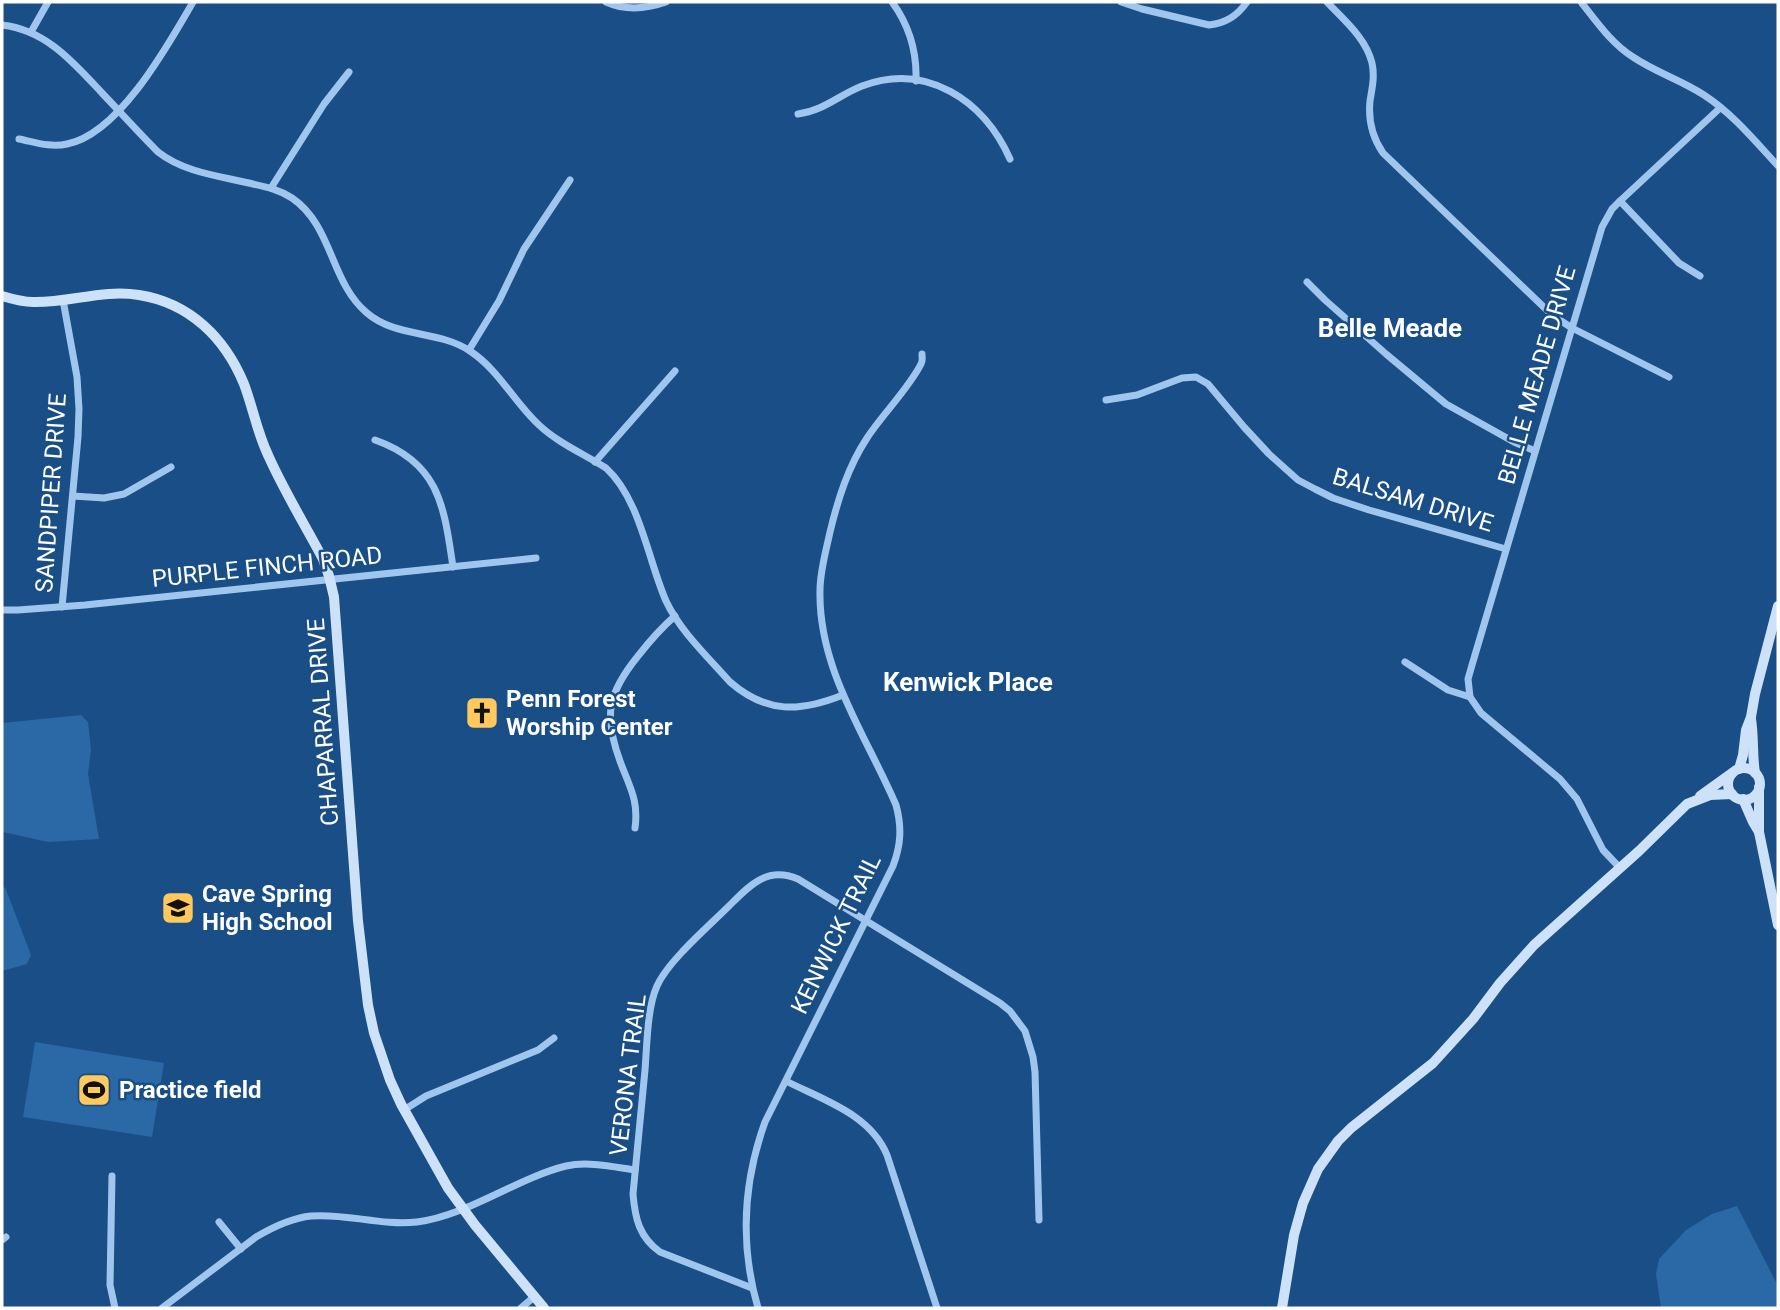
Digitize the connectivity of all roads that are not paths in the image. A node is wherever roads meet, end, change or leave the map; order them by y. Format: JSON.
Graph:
{"nodes":[{"id":1,"x":48,"y":2,"type":"edge"},
{"id":2,"x":193,"y":2,"type":"edge"},
{"id":3,"x":606,"y":2,"type":"edge"},
{"id":4,"x":666,"y":2,"type":"edge"},
{"id":5,"x":892,"y":2,"type":"edge"},
{"id":6,"x":1121,"y":2,"type":"edge"},
{"id":7,"x":1247,"y":2,"type":"edge"},
{"id":8,"x":1327,"y":2,"type":"edge"},
{"id":9,"x":1581,"y":2,"type":"edge"},
{"id":10,"x":2,"y":24,"type":"edge"},
{"id":11,"x":31,"y":33,"type":"junction"},
{"id":12,"x":349,"y":72,"type":"dead end"},
{"id":13,"x":916,"y":81,"type":"junction"},
{"id":14,"x":1720,"y":107,"type":"junction"},
{"id":15,"x":119,"y":111,"type":"junction"},
{"id":16,"x":798,"y":114,"type":"dead end"},
{"id":17,"x":19,"y":139,"type":"dead end"},
{"id":18,"x":1010,"y":159,"type":"dead end"},
{"id":19,"x":1778,"y":166,"type":"edge"},
{"id":20,"x":570,"y":180,"type":"dead end"},
{"id":21,"x":271,"y":188,"type":"junction"},
{"id":22,"x":1620,"y":201,"type":"junction"},
{"id":23,"x":1700,"y":276,"type":"dead end"},
{"id":24,"x":1307,"y":282,"type":"dead end"},
{"id":25,"x":2,"y":296,"type":"edge"},
{"id":26,"x":63,"y":300,"type":"junction"},
{"id":27,"x":1572,"y":328,"type":"junction"},
{"id":28,"x":469,"y":350,"type":"junction"},
{"id":29,"x":922,"y":354,"type":"dead end"},
{"id":30,"x":675,"y":371,"type":"dead end"},
{"id":31,"x":1669,"y":377,"type":"dead end"},
{"id":32,"x":1106,"y":400,"type":"dead end"},
{"id":33,"x":375,"y":440,"type":"dead end"},
{"id":34,"x":1535,"y":451,"type":"junction"},
{"id":35,"x":595,"y":461,"type":"junction"},
{"id":36,"x":171,"y":467,"type":"dead end"},
{"id":37,"x":73,"y":496,"type":"junction"},
{"id":38,"x":1506,"y":549,"type":"junction"},
{"id":39,"x":536,"y":558,"type":"dead end"},
{"id":40,"x":453,"y":568,"type":"junction"},
{"id":41,"x":330,"y":580,"type":"junction"},
{"id":42,"x":1778,"y":606,"type":"edge"},
{"id":43,"x":62,"y":607,"type":"junction"},
{"id":44,"x":2,"y":610,"type":"edge"},
{"id":45,"x":675,"y":617,"type":"junction"},
{"id":46,"x":1775,"y":631,"type":"edge"},
{"id":47,"x":1405,"y":662,"type":"dead end"},
{"id":48,"x":843,"y":695,"type":"junction"},
{"id":49,"x":1470,"y":697,"type":"junction"},
{"id":50,"x":1751,"y":717,"type":"junction"},
{"id":51,"x":1735,"y":771,"type":"junction"},
{"id":52,"x":1755,"y":773,"type":"junction"},
{"id":53,"x":1759,"y":787,"type":"junction"},
{"id":54,"x":1732,"y":794,"type":"junction"},
{"id":55,"x":1743,"y":799,"type":"junction"},
{"id":56,"x":1695,"y":800,"type":"junction"},
{"id":57,"x":635,"y":828,"type":"dead end"},
{"id":58,"x":1759,"y":832,"type":"junction"},
{"id":59,"x":1620,"y":868,"type":"junction"},
{"id":60,"x":1777,"y":911,"type":"edge"},
{"id":61,"x":866,"y":920,"type":"junction"},
{"id":62,"x":1778,"y":925,"type":"edge"},
{"id":63,"x":554,"y":1038,"type":"dead end"},
{"id":64,"x":786,"y":1081,"type":"junction"},
{"id":65,"x":404,"y":1110,"type":"junction"},
{"id":66,"x":635,"y":1170,"type":"junction"},
{"id":67,"x":112,"y":1176,"type":"dead end"},
{"id":68,"x":462,"y":1209,"type":"junction"},
{"id":69,"x":1039,"y":1220,"type":"dead end"},
{"id":70,"x":219,"y":1222,"type":"dead end"},
{"id":71,"x":241,"y":1248,"type":"junction"},
{"id":72,"x":752,"y":1288,"type":"junction"},
{"id":73,"x":534,"y":1297,"type":"junction"},
{"id":74,"x":115,"y":1308,"type":"edge"},
{"id":75,"x":162,"y":1308,"type":"edge"},
{"id":76,"x":521,"y":1308,"type":"edge"},
{"id":77,"x":544,"y":1308,"type":"edge"},
{"id":78,"x":758,"y":1308,"type":"edge"},
{"id":79,"x":937,"y":1308,"type":"edge"},
{"id":80,"x":1282,"y":1308,"type":"edge"}],
"edges":[{"from":1,"to":11,"type":"street"},
{"from":2,"to":15,"type":"street"},
{"from":3,"to":4,"type":"street"},
{"from":5,"to":13,"type":"street"},
{"from":6,"to":7,"type":"street"},
{"from":8,"to":27,"type":"street"},
{"from":9,"to":14,"type":"street"},
{"from":10,"to":11,"type":"street"},
{"from":11,"to":15,"type":"street"},
{"from":12,"to":21,"type":"street"},
{"from":13,"to":16,"type":"street"},
{"from":13,"to":18,"type":"street"},
{"from":14,"to":19,"type":"street"},
{"from":14,"to":22,"type":"street","name":"BELLE MEADE DRIVE"},
{"from":15,"to":17,"type":"street"},
{"from":15,"to":21,"type":"street"},
{"from":20,"to":28,"type":"street"},
{"from":21,"to":28,"type":"street"},
{"from":22,"to":23,"type":"street"},
{"from":22,"to":27,"type":"street","name":"BELLE MEADE DRIVE"},
{"from":24,"to":34,"type":"street"},
{"from":25,"to":26,"type":"street","name":"CHAPARRAL DRIVE"},
{"from":26,"to":37,"type":"street","name":"SANDPIPER DRIVE"},
{"from":26,"to":41,"type":"street","name":"CHAPARRAL DRIVE"},
{"from":27,"to":31,"type":"street"},
{"from":27,"to":34,"type":"street","name":"BELLE MEADE DRIVE"},
{"from":28,"to":35,"type":"street"},
{"from":29,"to":48,"type":"street","name":"KENWICK TRAIL"},
{"from":30,"to":35,"type":"street"},
{"from":32,"to":38,"type":"street","name":"BALSAM DRIVE"},
{"from":33,"to":40,"type":"street"},
{"from":34,"to":38,"type":"street","name":"BELLE MEADE DRIVE"},
{"from":35,"to":45,"type":"street"},
{"from":36,"to":37,"type":"street"},
{"from":37,"to":43,"type":"street","name":"SANDPIPER DRIVE"},
{"from":38,"to":49,"type":"street","name":"BELLE MEADE DRIVE"},
{"from":39,"to":40,"type":"street","name":"PURPLE FINCH ROAD"},
{"from":40,"to":41,"type":"street","name":"PURPLE FINCH ROAD"},
{"from":41,"to":43,"type":"street","name":"PURPLE FINCH ROAD"},
{"from":41,"to":65,"type":"street","name":"CHAPARRAL DRIVE"},
{"from":42,"to":46,"type":"street"},
{"from":43,"to":44,"type":"street","name":"PURPLE FINCH ROAD"},
{"from":45,"to":48,"type":"street"},
{"from":45,"to":57,"type":"street"},
{"from":46,"to":50,"type":"street"},
{"from":47,"to":49,"type":"street"},
{"from":48,"to":61,"type":"street","name":"KENWICK TRAIL"},
{"from":49,"to":59,"type":"street"},
{"from":50,"to":51,"type":"street"},
{"from":50,"to":52,"type":"street"},
{"from":51,"to":52,"type":"street"},
{"from":51,"to":54,"type":"street"},
{"from":51,"to":56,"type":"street"},
{"from":52,"to":53,"type":"street"},
{"from":53,"to":55,"type":"street"},
{"from":53,"to":58,"type":"street"},
{"from":54,"to":55,"type":"street"},
{"from":54,"to":56,"type":"street"},
{"from":55,"to":58,"type":"street"},
{"from":56,"to":59,"type":"street"},
{"from":58,"to":60,"type":"street"},
{"from":59,"to":80,"type":"street"},
{"from":60,"to":62,"type":"street"},
{"from":61,"to":64,"type":"street","name":"KENWICK TRAIL"},
{"from":61,"to":66,"type":"street","name":"VERONA TRAIL"},
{"from":61,"to":69,"type":"street","name":"VERONA TRAIL"},
{"from":63,"to":65,"type":"street"},
{"from":64,"to":72,"type":"street","name":"KENWICK TRAIL"},
{"from":64,"to":79,"type":"street"},
{"from":65,"to":68,"type":"street","name":"CHAPARRAL DRIVE"},
{"from":66,"to":68,"type":"street"},
{"from":66,"to":72,"type":"street","name":"VERONA TRAIL"},
{"from":67,"to":74,"type":"street"},
{"from":68,"to":71,"type":"street"},
{"from":68,"to":73,"type":"street","name":"CHAPARRAL DRIVE"},
{"from":70,"to":71,"type":"street"},
{"from":71,"to":75,"type":"street"},
{"from":72,"to":78,"type":"street","name":"KENWICK TRAIL"},
{"from":73,"to":76,"type":"street"},
{"from":73,"to":77,"type":"street","name":"CHAPARRAL DRIVE"}]}
